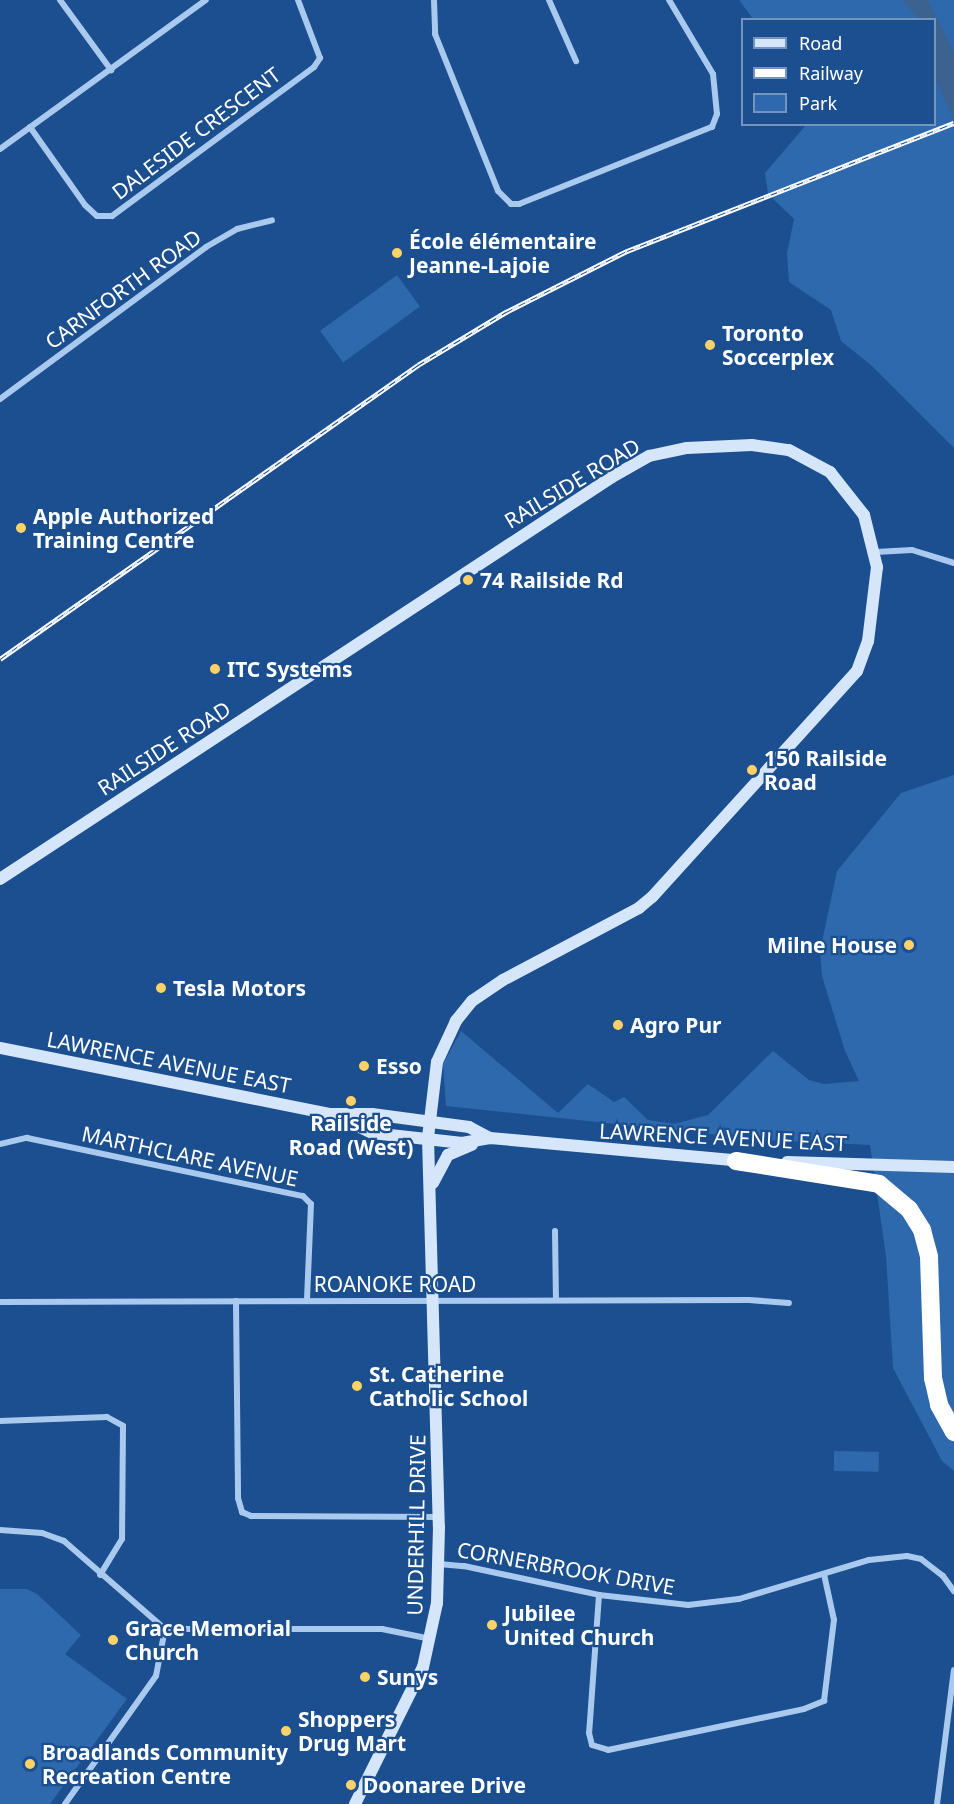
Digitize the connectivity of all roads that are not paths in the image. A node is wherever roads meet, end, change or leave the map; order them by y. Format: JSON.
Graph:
{"nodes":[{"id":1,"x":60,"y":0,"type":"edge"},
{"id":2,"x":206,"y":0,"type":"edge"},
{"id":3,"x":298,"y":0,"type":"edge"},
{"id":4,"x":434,"y":0,"type":"edge"},
{"id":5,"x":549,"y":0,"type":"edge"},
{"id":6,"x":669,"y":0,"type":"edge"},
{"id":7,"x":576,"y":61,"type":"dead end"},
{"id":8,"x":111,"y":70,"type":"junction"},
{"id":9,"x":30,"y":127,"type":"junction"},
{"id":10,"x":0,"y":149,"type":"edge"},
{"id":11,"x":272,"y":220,"type":"dead end"},
{"id":12,"x":0,"y":399,"type":"edge"},
{"id":13,"x":876,"y":552,"type":"junction"},
{"id":14,"x":954,"y":563,"type":"edge"},
{"id":15,"x":0,"y":879,"type":"edge"},
{"id":16,"x":0,"y":1048,"type":"edge"},
{"id":17,"x":330,"y":1114,"type":"junction"},
{"id":18,"x":429,"y":1121,"type":"junction"},
{"id":19,"x":428,"y":1138,"type":"junction"},
{"id":20,"x":490,"y":1138,"type":"junction"},
{"id":21,"x":0,"y":1144,"type":"edge"},
{"id":22,"x":736,"y":1161,"type":"junction"},
{"id":23,"x":954,"y":1167,"type":"edge"},
{"id":24,"x":432,"y":1184,"type":"junction"},
{"id":25,"x":555,"y":1231,"type":"dead end"},
{"id":26,"x":307,"y":1300,"type":"junction"},
{"id":27,"x":556,"y":1300,"type":"junction"},
{"id":28,"x":236,"y":1301,"type":"junction"},
{"id":29,"x":434,"y":1301,"type":"junction"},
{"id":30,"x":0,"y":1302,"type":"edge"},
{"id":31,"x":789,"y":1303,"type":"dead end"},
{"id":32,"x":0,"y":1422,"type":"edge"},
{"id":33,"x":954,"y":1432,"type":"edge"},
{"id":34,"x":439,"y":1517,"type":"junction"},
{"id":35,"x":0,"y":1530,"type":"edge"},
{"id":36,"x":439,"y":1564,"type":"junction"},
{"id":37,"x":824,"y":1574,"type":"junction"},
{"id":38,"x":100,"y":1575,"type":"junction"},
{"id":39,"x":954,"y":1591,"type":"edge"},
{"id":40,"x":599,"y":1595,"type":"junction"},
{"id":41,"x":165,"y":1629,"type":"junction"},
{"id":42,"x":432,"y":1640,"type":"junction"},
{"id":43,"x":954,"y":1670,"type":"edge"},
{"id":44,"x":65,"y":1804,"type":"edge"},
{"id":45,"x":355,"y":1804,"type":"edge"},
{"id":46,"x":937,"y":1804,"type":"edge"}],
"edges":[{"from":1,"to":8,"type":"street"},
{"from":2,"to":8,"type":"street"},
{"from":3,"to":9,"type":"street","name":"DALESIDE CRESCENT"},
{"from":4,"to":6,"type":"street"},
{"from":5,"to":7,"type":"street"},
{"from":8,"to":9,"type":"street"},
{"from":9,"to":10,"type":"street"},
{"from":11,"to":12,"type":"street","name":"CARNFORTH ROAD"},
{"from":13,"to":14,"type":"street"},
{"from":13,"to":15,"type":"street","name":"RAILSIDE ROAD"},
{"from":13,"to":18,"type":"street","name":"RAILSIDE ROAD"},
{"from":16,"to":17,"type":"street","name":"LAWRENCE AVENUE EAST"},
{"from":17,"to":18,"type":"street","name":"LAWRENCE AVENUE EAST"},
{"from":17,"to":19,"type":"street","name":"LAWRENCE AVENUE EAST"},
{"from":18,"to":19,"type":"street","name":"UNDERHILL DRIVE"},
{"from":18,"to":20,"type":"street","name":"LAWRENCE AVENUE EAST"},
{"from":19,"to":20,"type":"street","name":"LAWRENCE AVENUE EAST"},
{"from":19,"to":24,"type":"street","name":"UNDERHILL DRIVE"},
{"from":20,"to":22,"type":"street","name":"LAWRENCE AVENUE EAST"},
{"from":20,"to":24,"type":"street"},
{"from":21,"to":26,"type":"street","name":"MARTHCLARE AVENUE"},
{"from":22,"to":23,"type":"street","name":"LAWRENCE AVENUE EAST"},
{"from":22,"to":33,"type":"highway"},
{"from":24,"to":29,"type":"street","name":"UNDERHILL DRIVE"},
{"from":25,"to":27,"type":"street"},
{"from":26,"to":28,"type":"street","name":"ROANOKE ROAD"},
{"from":26,"to":29,"type":"street","name":"ROANOKE ROAD"},
{"from":27,"to":29,"type":"street","name":"ROANOKE ROAD"},
{"from":27,"to":31,"type":"street","name":"ROANOKE ROAD"},
{"from":28,"to":30,"type":"street","name":"ROANOKE ROAD"},
{"from":28,"to":34,"type":"street"},
{"from":29,"to":34,"type":"street","name":"UNDERHILL DRIVE"},
{"from":32,"to":38,"type":"street"},
{"from":34,"to":36,"type":"street","name":"UNDERHILL DRIVE"},
{"from":35,"to":38,"type":"street"},
{"from":36,"to":40,"type":"street","name":"CORNERBROOK DRIVE"},
{"from":36,"to":42,"type":"street","name":"UNDERHILL DRIVE"},
{"from":37,"to":39,"type":"street","name":"CORNERBROOK DRIVE"},
{"from":37,"to":40,"type":"street","name":"CORNERBROOK DRIVE"},
{"from":37,"to":40,"type":"street"},
{"from":38,"to":41,"type":"street"},
{"from":41,"to":42,"type":"street"},
{"from":41,"to":44,"type":"street"},
{"from":42,"to":45,"type":"street","name":"UNDERHILL DRIVE"},
{"from":43,"to":46,"type":"street"}]}
